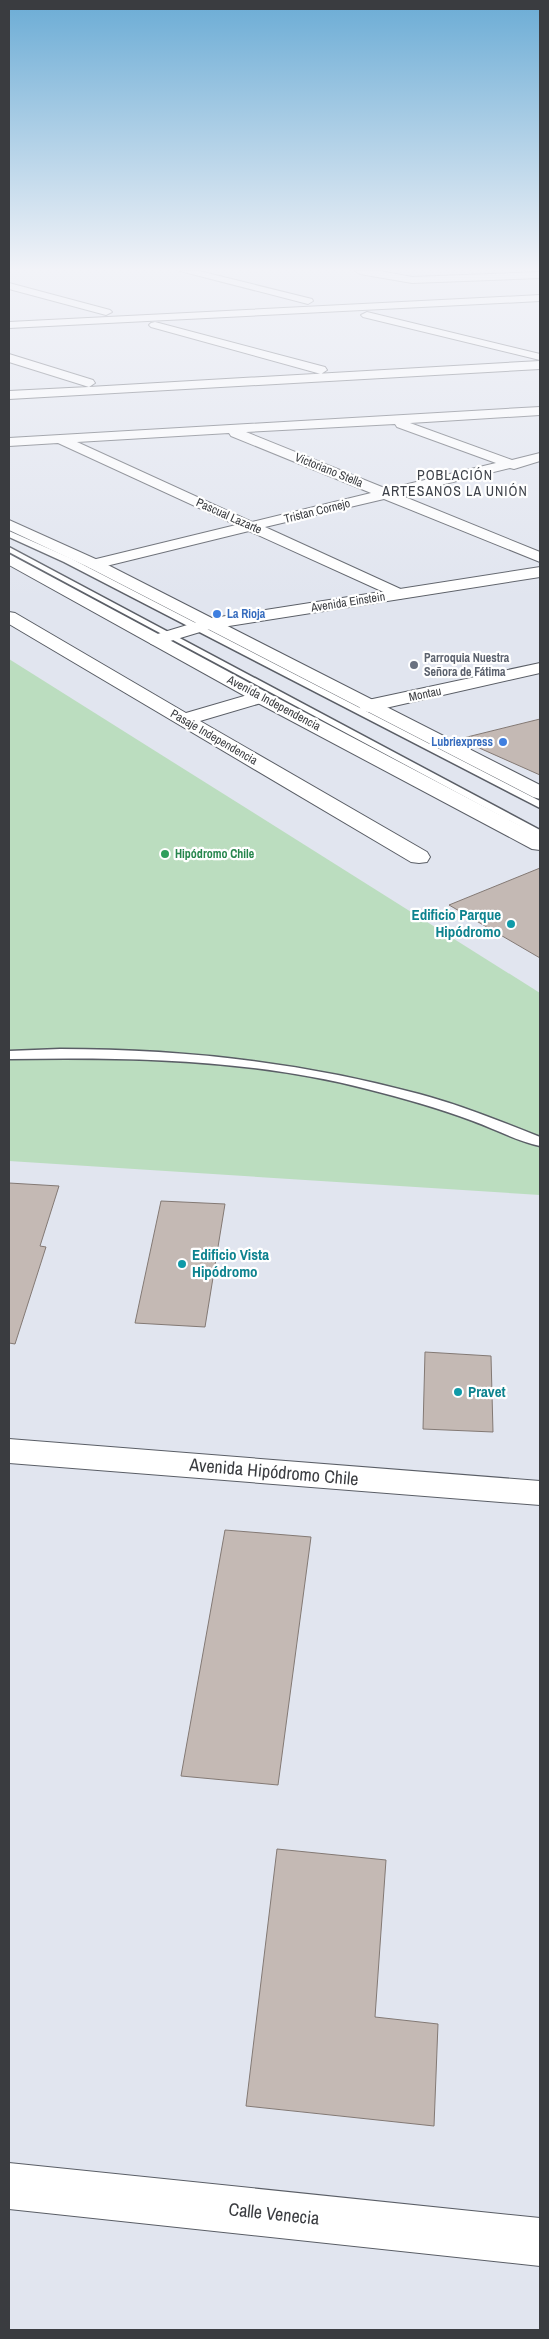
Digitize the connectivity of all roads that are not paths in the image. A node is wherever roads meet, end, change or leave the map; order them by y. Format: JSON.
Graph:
{"nodes":[{"id":1,"x":80,"y":380,"type":"edge"},
{"id":2,"x":269,"y":380,"type":"edge"},
{"id":3,"x":108,"y":389,"type":"junction"},
{"id":4,"x":9,"y":394,"type":"edge"},
{"id":5,"x":540,"y":411,"type":"edge"},
{"id":6,"x":391,"y":420,"type":"junction"},
{"id":7,"x":228,"y":429,"type":"junction"},
{"id":8,"x":60,"y":439,"type":"junction"},
{"id":9,"x":9,"y":442,"type":"edge"},
{"id":10,"x":540,"y":457,"type":"edge"},
{"id":11,"x":511,"y":464,"type":"junction"},
{"id":12,"x":533,"y":472,"type":"dead end"},
{"id":13,"x":387,"y":494,"type":"junction"},
{"id":14,"x":9,"y":524,"type":"edge"},
{"id":15,"x":252,"y":526,"type":"junction"},
{"id":16,"x":9,"y":534,"type":"edge"},
{"id":17,"x":9,"y":549,"type":"edge"},
{"id":18,"x":540,"y":557,"type":"edge"},
{"id":19,"x":9,"y":559,"type":"edge"},
{"id":20,"x":94,"y":564,"type":"junction"},
{"id":21,"x":540,"y":572,"type":"edge"},
{"id":22,"x":399,"y":594,"type":"junction"},
{"id":23,"x":9,"y":617,"type":"edge"},
{"id":24,"x":201,"y":626,"type":"junction"},
{"id":25,"x":163,"y":638,"type":"junction"},
{"id":26,"x":540,"y":668,"type":"edge"},
{"id":27,"x":261,"y":697,"type":"junction"},
{"id":28,"x":368,"y":706,"type":"junction"},
{"id":29,"x":184,"y":720,"type":"junction"},
{"id":30,"x":540,"y":793,"type":"edge"},
{"id":31,"x":540,"y":805,"type":"edge"},
{"id":32,"x":540,"y":834,"type":"edge"},
{"id":33,"x":540,"y":844,"type":"edge"},
{"id":34,"x":419,"y":858,"type":"dead end"},
{"id":35,"x":9,"y":1055,"type":"edge"},
{"id":36,"x":540,"y":1142,"type":"edge"},
{"id":37,"x":9,"y":1451,"type":"edge"},
{"id":38,"x":540,"y":1493,"type":"edge"},
{"id":39,"x":9,"y":2186,"type":"edge"},
{"id":40,"x":540,"y":2242,"type":"edge"}],
"edges":[{"from":1,"to":3,"type":"street"},
{"from":2,"to":3,"type":"street"},
{"from":3,"to":4,"type":"street"},
{"from":5,"to":6,"type":"street"},
{"from":6,"to":7,"type":"street"},
{"from":6,"to":11,"type":"street"},
{"from":7,"to":8,"type":"street"},
{"from":7,"to":13,"type":"street","name":"Victoriano Stella"},
{"from":8,"to":9,"type":"street"},
{"from":8,"to":15,"type":"street","name":"Pascual Lazarte"},
{"from":10,"to":11,"type":"street","name":"Tristan Cornejo"},
{"from":11,"to":12,"type":"street"},
{"from":11,"to":13,"type":"street","name":"Tristan Cornejo"},
{"from":13,"to":15,"type":"street","name":"Tristan Cornejo"},
{"from":13,"to":18,"type":"street","name":"Victoriano Stella"},
{"from":14,"to":20,"type":"street"},
{"from":15,"to":20,"type":"street","name":"Tristan Cornejo"},
{"from":15,"to":22,"type":"street","name":"Pascual Lazarte"},
{"from":16,"to":24,"type":"lane"},
{"from":17,"to":25,"type":"lane"},
{"from":19,"to":25,"type":"street","name":"Avenida Independencia"},
{"from":20,"to":24,"type":"street"},
{"from":21,"to":22,"type":"street","name":"Avenida Einstein"},
{"from":22,"to":24,"type":"street","name":"Avenida Einstein"},
{"from":23,"to":29,"type":"street","name":"Pasaje Independencia"},
{"from":24,"to":25,"type":"street","name":"Avenida Einstein"},
{"from":24,"to":28,"type":"street"},
{"from":24,"to":31,"type":"lane"},
{"from":25,"to":27,"type":"street","name":"Avenida Independencia"},
{"from":25,"to":32,"type":"lane"},
{"from":26,"to":28,"type":"street","name":"Montau"},
{"from":27,"to":29,"type":"street"},
{"from":27,"to":33,"type":"street","name":"Avenida Independencia"},
{"from":28,"to":30,"type":"street"},
{"from":29,"to":34,"type":"street","name":"Pasaje Independencia"},
{"from":35,"to":36,"type":"lane"},
{"from":37,"to":38,"type":"street","name":"Avenida Hipódromo Chile"},
{"from":39,"to":40,"type":"street","name":"Calle Venecia"}]}
